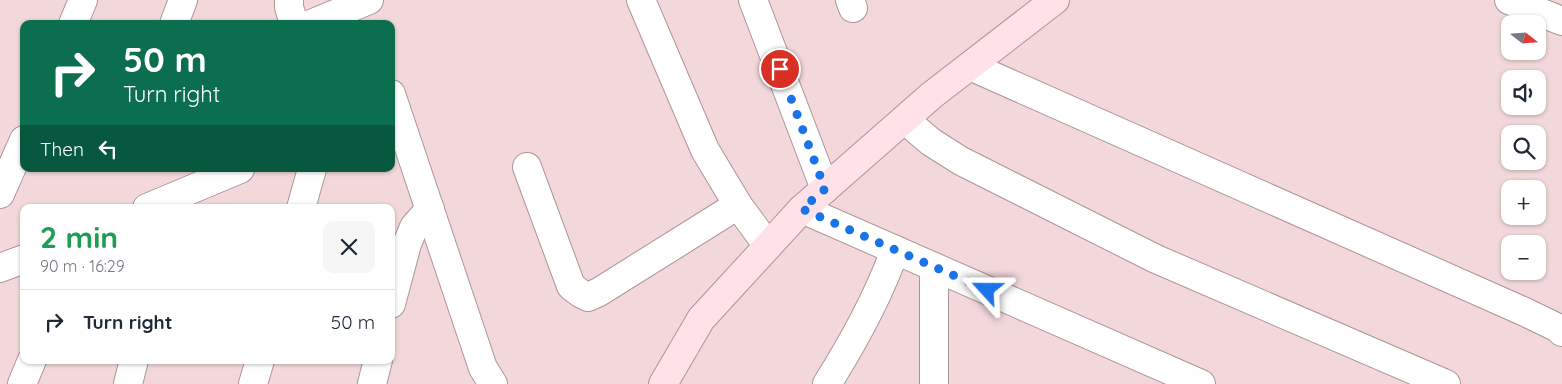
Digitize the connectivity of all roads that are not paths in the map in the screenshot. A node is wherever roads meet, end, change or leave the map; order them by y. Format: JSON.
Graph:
{"nodes":[{"id":1,"x":83,"y":0,"type":"edge"},
{"id":2,"x":183,"y":0,"type":"edge"},
{"id":3,"x":289,"y":0,"type":"edge"},
{"id":4,"x":369,"y":0,"type":"edge"},
{"id":5,"x":641,"y":0,"type":"edge"},
{"id":6,"x":753,"y":0,"type":"edge"},
{"id":7,"x":1055,"y":0,"type":"edge"},
{"id":8,"x":1509,"y":0,"type":"edge"},
{"id":9,"x":75,"y":20,"type":"edge"},
{"id":10,"x":176,"y":20,"type":"edge"},
{"id":11,"x":306,"y":20,"type":"edge"},
{"id":12,"x":317,"y":20,"type":"edge"},
{"id":13,"x":1562,"y":21,"type":"edge"},
{"id":14,"x":970,"y":66,"type":"junction"},
{"id":15,"x":395,"y":106,"type":"edge"},
{"id":16,"x":905,"y":120,"type":"junction"},
{"id":17,"x":16,"y":156,"type":"edge"},
{"id":18,"x":527,"y":167,"type":"dead end"},
{"id":19,"x":233,"y":172,"type":"edge"},
{"id":20,"x":311,"y":172,"type":"edge"},
{"id":21,"x":825,"y":189,"type":"junction"},
{"id":22,"x":0,"y":194,"type":"edge"},
{"id":23,"x":157,"y":204,"type":"edge"},
{"id":24,"x":302,"y":204,"type":"edge"},
{"id":25,"x":738,"y":206,"type":"junction"},
{"id":26,"x":430,"y":209,"type":"junction"},
{"id":27,"x":802,"y":209,"type":"junction"},
{"id":28,"x":768,"y":246,"type":"junction"},
{"id":29,"x":894,"y":250,"type":"junction"},
{"id":30,"x":20,"y":260,"type":"edge"},
{"id":31,"x":934,"y":267,"type":"junction"},
{"id":32,"x":0,"y":268,"type":"edge"},
{"id":33,"x":395,"y":289,"type":"edge"},
{"id":34,"x":1562,"y":332,"type":"edge"},
{"id":35,"x":30,"y":364,"type":"edge"},
{"id":36,"x":133,"y":364,"type":"edge"},
{"id":37,"x":259,"y":364,"type":"edge"},
{"id":38,"x":377,"y":364,"type":"edge"},
{"id":39,"x":486,"y":380,"type":"edge"},
{"id":40,"x":938,"y":382,"type":"edge"},
{"id":41,"x":22,"y":384,"type":"edge"},
{"id":42,"x":128,"y":384,"type":"edge"},
{"id":43,"x":253,"y":384,"type":"edge"},
{"id":44,"x":372,"y":384,"type":"edge"},
{"id":45,"x":663,"y":384,"type":"edge"},
{"id":46,"x":827,"y":384,"type":"edge"},
{"id":47,"x":1201,"y":384,"type":"edge"},
{"id":48,"x":1446,"y":384,"type":"edge"}],
"edges":[{"from":1,"to":9,"type":"street"},
{"from":2,"to":10,"type":"street"},
{"from":3,"to":11,"type":"street"},
{"from":4,"to":12,"type":"street"},
{"from":5,"to":25,"type":"street"},
{"from":6,"to":21,"type":"street"},
{"from":7,"to":14,"type":"main road"},
{"from":8,"to":13,"type":"street"},
{"from":14,"to":16,"type":"main road"},
{"from":14,"to":34,"type":"street"},
{"from":15,"to":26,"type":"street"},
{"from":16,"to":21,"type":"main road"},
{"from":16,"to":48,"type":"street"},
{"from":17,"to":22,"type":"street"},
{"from":18,"to":25,"type":"street"},
{"from":19,"to":23,"type":"street"},
{"from":20,"to":24,"type":"street"},
{"from":21,"to":27,"type":"main road"},
{"from":25,"to":28,"type":"street"},
{"from":26,"to":33,"type":"street"},
{"from":26,"to":39,"type":"street"},
{"from":27,"to":28,"type":"main road"},
{"from":27,"to":29,"type":"street"},
{"from":28,"to":45,"type":"main road"},
{"from":29,"to":31,"type":"street"},
{"from":29,"to":46,"type":"street"},
{"from":30,"to":32,"type":"street"},
{"from":31,"to":40,"type":"street"},
{"from":31,"to":47,"type":"street"},
{"from":35,"to":41,"type":"street"},
{"from":36,"to":42,"type":"street"},
{"from":37,"to":43,"type":"street"},
{"from":38,"to":44,"type":"street"}]}
